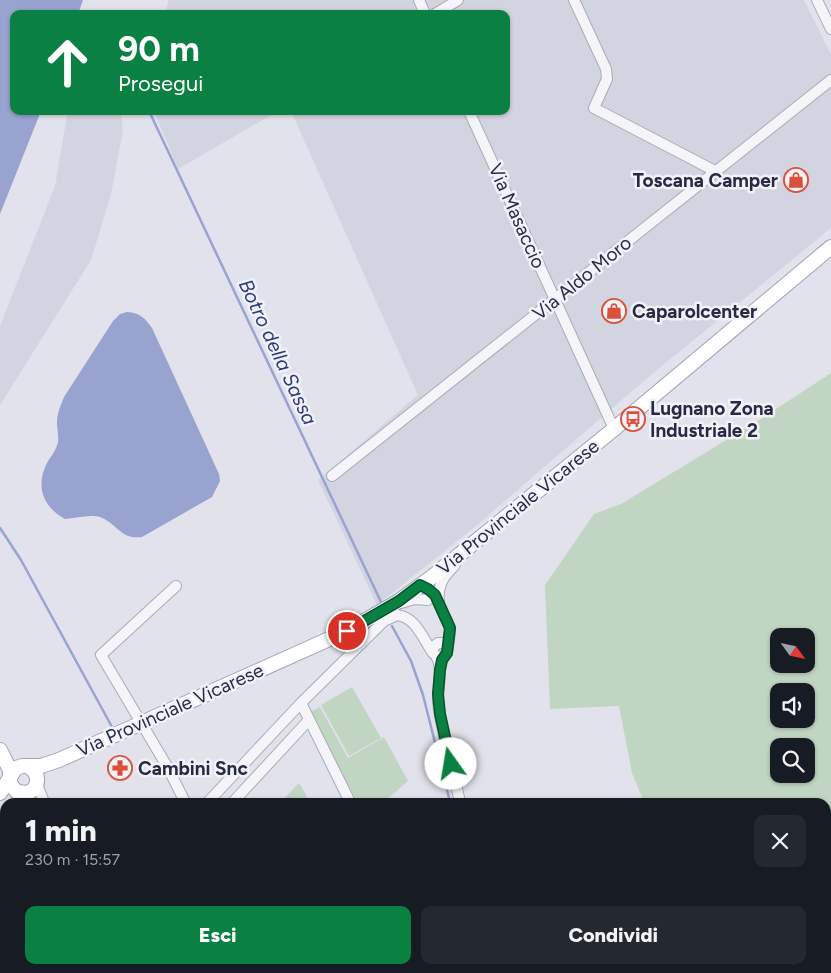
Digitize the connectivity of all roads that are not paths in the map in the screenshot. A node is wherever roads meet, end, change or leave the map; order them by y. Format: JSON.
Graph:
{"nodes":[{"id":1,"x":458,"y":0,"type":"edge"},
{"id":2,"x":574,"y":0,"type":"edge"},
{"id":3,"x":817,"y":0,"type":"edge"},
{"id":4,"x":442,"y":10,"type":"edge"},
{"id":5,"x":831,"y":29,"type":"edge"},
{"id":6,"x":831,"y":80,"type":"edge"},
{"id":7,"x":472,"y":115,"type":"edge"},
{"id":8,"x":715,"y":171,"type":"junction"},
{"id":9,"x":831,"y":247,"type":"edge"},
{"id":10,"x":555,"y":300,"type":"junction"},
{"id":11,"x":614,"y":429,"type":"junction"},
{"id":12,"x":332,"y":476,"type":"dead end"},
{"id":13,"x":473,"y":544,"type":"junction"},
{"id":14,"x":420,"y":585,"type":"junction"},
{"id":15,"x":176,"y":586,"type":"dead end"},
{"id":16,"x":428,"y":600,"type":"junction"},
{"id":17,"x":439,"y":603,"type":"junction"},
{"id":18,"x":375,"y":615,"type":"junction"},
{"id":19,"x":445,"y":618,"type":"junction"},
{"id":20,"x":440,"y":650,"type":"junction"},
{"id":21,"x":300,"y":703,"type":"junction"},
{"id":22,"x":308,"y":720,"type":"junction"},
{"id":23,"x":142,"y":723,"type":"junction"},
{"id":24,"x":0,"y":748,"type":"edge"},
{"id":25,"x":59,"y":760,"type":"junction"},
{"id":26,"x":26,"y":766,"type":"junction"},
{"id":27,"x":10,"y":776,"type":"junction"},
{"id":28,"x":37,"y":783,"type":"junction"},
{"id":29,"x":0,"y":793,"type":"edge"},
{"id":30,"x":20,"y":793,"type":"junction"},
{"id":31,"x":0,"y":798,"type":"edge"},
{"id":32,"x":32,"y":798,"type":"edge"},
{"id":33,"x":41,"y":798,"type":"edge"},
{"id":34,"x":183,"y":798,"type":"edge"},
{"id":35,"x":212,"y":798,"type":"edge"},
{"id":36,"x":236,"y":798,"type":"edge"},
{"id":37,"x":348,"y":798,"type":"edge"},
{"id":38,"x":459,"y":798,"type":"edge"}],
"edges":[{"from":1,"to":4,"type":"street"},
{"from":2,"to":8,"type":"street"},
{"from":3,"to":5,"type":"street"},
{"from":6,"to":8,"type":"street","name":"Via Aldo Moro"},
{"from":7,"to":10,"type":"street","name":"Via Masaccio"},
{"from":8,"to":10,"type":"street","name":"Via Aldo Moro"},
{"from":9,"to":11,"type":"main road","name":"Via Provinciale Vicarese"},
{"from":10,"to":11,"type":"street","name":"Via Masaccio"},
{"from":10,"to":12,"type":"street","name":"Via Aldo Moro"},
{"from":11,"to":13,"type":"main road","name":"Via Provinciale Vicarese"},
{"from":13,"to":14,"type":"main road","name":"Via Provinciale Vicarese"},
{"from":13,"to":17,"type":"street"},
{"from":14,"to":16,"type":"street"},
{"from":14,"to":17,"type":"street"},
{"from":14,"to":18,"type":"main road","name":"Via Provinciale Vicarese"},
{"from":15,"to":23,"type":"street"},
{"from":16,"to":18,"type":"street"},
{"from":16,"to":19,"type":"street"},
{"from":17,"to":19,"type":"street"},
{"from":18,"to":23,"type":"main road","name":"Via Provinciale Vicarese"},
{"from":19,"to":20,"type":"street"},
{"from":20,"to":21,"type":"street"},
{"from":20,"to":38,"type":"street"},
{"from":21,"to":22,"type":"street"},
{"from":21,"to":35,"type":"street"},
{"from":22,"to":36,"type":"street"},
{"from":22,"to":37,"type":"street"},
{"from":23,"to":25,"type":"main road","name":"Via Provinciale Vicarese"},
{"from":23,"to":34,"type":"street"},
{"from":24,"to":26,"type":"main road"},
{"from":24,"to":27,"type":"main road"},
{"from":25,"to":26,"type":"main road","name":"Via Provinciale Vicarese"},
{"from":25,"to":28,"type":"main road","name":"Via Provinciale Vicarese"},
{"from":26,"to":27,"type":"main road"},
{"from":26,"to":28,"type":"main road"},
{"from":27,"to":29,"type":"main road"},
{"from":27,"to":30,"type":"main road"},
{"from":28,"to":30,"type":"main road"},
{"from":28,"to":33,"type":"street"},
{"from":30,"to":31,"type":"main road"},
{"from":30,"to":32,"type":"street"}]}
